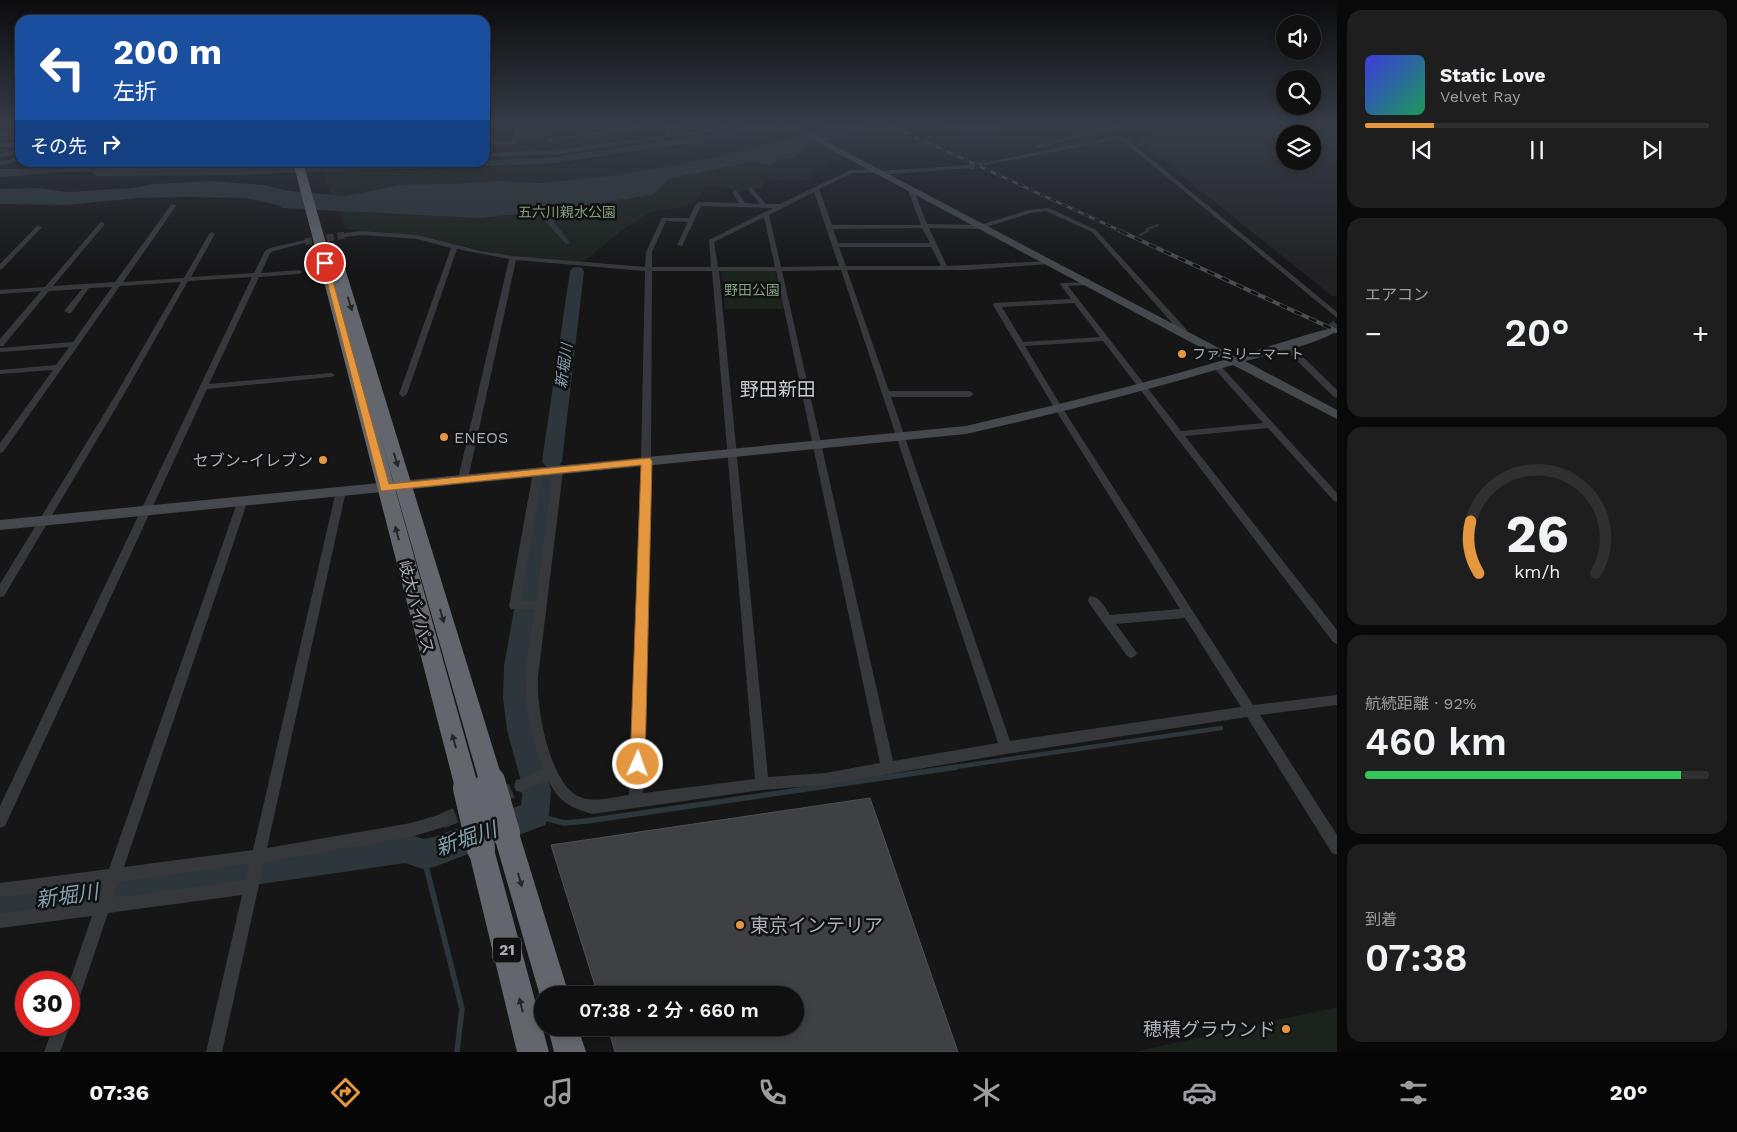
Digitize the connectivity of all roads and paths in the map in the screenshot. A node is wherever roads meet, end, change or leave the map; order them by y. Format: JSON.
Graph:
{"nodes":[{"id":1,"x":302,"y":173,"type":"edge"},
{"id":2,"x":310,"y":173,"type":"edge"},
{"id":3,"x":848,"y":173,"type":"edge"},
{"id":4,"x":878,"y":173,"type":"edge"},
{"id":5,"x":1166,"y":173,"type":"edge"},
{"id":6,"x":816,"y":188,"type":"junction"},
{"id":7,"x":751,"y":189,"type":"dead end"},
{"id":8,"x":911,"y":190,"type":"junction"},
{"id":9,"x":735,"y":192,"type":"dead end"},
{"id":10,"x":744,"y":205,"type":"junction"},
{"id":11,"x":173,"y":206,"type":"dead end"},
{"id":12,"x":765,"y":206,"type":"junction"},
{"id":13,"x":780,"y":206,"type":"junction"},
{"id":14,"x":765,"y":214,"type":"junction"},
{"id":15,"x":692,"y":220,"type":"junction"},
{"id":16,"x":102,"y":224,"type":"dead end"},
{"id":17,"x":320,"y":225,"type":"junction"},
{"id":18,"x":979,"y":226,"type":"junction"},
{"id":19,"x":830,"y":227,"type":"junction"},
{"id":20,"x":924,"y":227,"type":"junction"},
{"id":21,"x":39,"y":228,"type":"dead end"},
{"id":22,"x":212,"y":234,"type":"dead end"},
{"id":23,"x":345,"y":235,"type":"tunnel mouth"},
{"id":24,"x":305,"y":242,"type":"tunnel mouth"},
{"id":25,"x":680,"y":245,"type":"dead end"},
{"id":26,"x":836,"y":245,"type":"junction"},
{"id":27,"x":933,"y":245,"type":"junction"},
{"id":28,"x":455,"y":246,"type":"junction"},
{"id":29,"x":513,"y":258,"type":"junction"},
{"id":30,"x":1048,"y":263,"type":"junction"},
{"id":31,"x":0,"y":268,"type":"edge"},
{"id":32,"x":779,"y":268,"type":"junction"},
{"id":33,"x":844,"y":268,"type":"junction"},
{"id":34,"x":945,"y":268,"type":"junction"},
{"id":35,"x":650,"y":269,"type":"junction"},
{"id":36,"x":715,"y":269,"type":"junction"},
{"id":37,"x":299,"y":272,"type":"dead end"},
{"id":38,"x":258,"y":274,"type":"junction"},
{"id":39,"x":188,"y":279,"type":"junction"},
{"id":40,"x":118,"y":283,"type":"junction"},
{"id":41,"x":1085,"y":283,"type":"junction"},
{"id":42,"x":88,"y":285,"type":"junction"},
{"id":43,"x":46,"y":288,"type":"junction"},
{"id":44,"x":0,"y":292,"type":"edge"},
{"id":45,"x":1077,"y":301,"type":"junction"},
{"id":46,"x":68,"y":311,"type":"dead end"},
{"id":47,"x":1337,"y":316,"type":"edge"},
{"id":48,"x":1183,"y":330,"type":"dead end"},
{"id":49,"x":1331,"y":330,"type":"tunnel mouth"},
{"id":50,"x":1106,"y":339,"type":"junction"},
{"id":51,"x":0,"y":344,"type":"edge"},
{"id":52,"x":75,"y":344,"type":"junction"},
{"id":53,"x":1021,"y":344,"type":"junction"},
{"id":54,"x":1286,"y":346,"type":"junction"},
{"id":55,"x":0,"y":350,"type":"edge"},
{"id":56,"x":1234,"y":361,"type":"junction"},
{"id":57,"x":1216,"y":366,"type":"junction"},
{"id":58,"x":59,"y":367,"type":"junction"},
{"id":59,"x":0,"y":372,"type":"edge"},
{"id":60,"x":331,"y":375,"type":"dead end"},
{"id":61,"x":204,"y":387,"type":"junction"},
{"id":62,"x":1143,"y":387,"type":"junction"},
{"id":63,"x":403,"y":394,"type":"dead end"},
{"id":64,"x":886,"y":394,"type":"junction"},
{"id":65,"x":970,"y":394,"type":"dead end"},
{"id":66,"x":1337,"y":395,"type":"edge"},
{"id":67,"x":1059,"y":409,"type":"junction"},
{"id":68,"x":1337,"y":415,"type":"edge"},
{"id":69,"x":1270,"y":425,"type":"junction"},
{"id":70,"x":1178,"y":434,"type":"junction"},
{"id":71,"x":900,"y":437,"type":"junction"},
{"id":72,"x":818,"y":445,"type":"junction"},
{"id":73,"x":0,"y":450,"type":"edge"},
{"id":74,"x":732,"y":453,"type":"junction"},
{"id":75,"x":646,"y":461,"type":"junction"},
{"id":76,"x":558,"y":470,"type":"junction"},
{"id":77,"x":538,"y":472,"type":"junction"},
{"id":78,"x":463,"y":479,"type":"junction"},
{"id":79,"x":404,"y":486,"type":"junction"},
{"id":80,"x":385,"y":488,"type":"junction"},
{"id":81,"x":341,"y":491,"type":"junction"},
{"id":82,"x":1335,"y":494,"type":"edge"},
{"id":83,"x":244,"y":500,"type":"junction"},
{"id":84,"x":146,"y":511,"type":"junction"},
{"id":85,"x":44,"y":521,"type":"junction"},
{"id":86,"x":0,"y":525,"type":"edge"},
{"id":87,"x":0,"y":593,"type":"edge"},
{"id":88,"x":1093,"y":600,"type":"dead end"},
{"id":89,"x":540,"y":605,"type":"junction"},
{"id":90,"x":1189,"y":613,"type":"junction"},
{"id":91,"x":1108,"y":620,"type":"junction"},
{"id":92,"x":1337,"y":639,"type":"edge"},
{"id":93,"x":1131,"y":654,"type":"dead end"},
{"id":94,"x":1337,"y":700,"type":"edge"},
{"id":95,"x":1251,"y":711,"type":"junction"},
{"id":96,"x":1006,"y":748,"type":"junction"},
{"id":97,"x":888,"y":769,"type":"junction"},
{"id":98,"x":548,"y":774,"type":"junction"},
{"id":99,"x":479,"y":784,"type":"junction"},
{"id":100,"x":762,"y":784,"type":"junction"},
{"id":101,"x":521,"y":786,"type":"tunnel mouth"},
{"id":102,"x":636,"y":802,"type":"junction"},
{"id":103,"x":0,"y":821,"type":"edge"},
{"id":104,"x":442,"y":821,"type":"tunnel mouth"},
{"id":105,"x":1337,"y":848,"type":"edge"},
{"id":106,"x":259,"y":858,"type":"junction"},
{"id":107,"x":113,"y":878,"type":"junction"},
{"id":108,"x":253,"y":882,"type":"junction"},
{"id":109,"x":0,"y":890,"type":"edge"},
{"id":110,"x":104,"y":902,"type":"junction"},
{"id":111,"x":0,"y":921,"type":"edge"},
{"id":112,"x":80,"y":973,"type":"edge"},
{"id":113,"x":551,"y":986,"type":"edge"},
{"id":114,"x":58,"y":1036,"type":"edge"},
{"id":115,"x":565,"y":1036,"type":"edge"},
{"id":116,"x":52,"y":1052,"type":"edge"},
{"id":117,"x":214,"y":1052,"type":"edge"},
{"id":118,"x":533,"y":1052,"type":"edge"},
{"id":119,"x":570,"y":1052,"type":"edge"}],
"edges":[{"from":1,"to":17,"type":"highway","name":"岐大バイパス","number":"21"},
{"from":2,"to":17,"type":"highway","name":"岐大バイパス","number":"21"},
{"from":3,"to":6,"type":"street"},
{"from":4,"to":8,"type":"street"},
{"from":5,"to":47,"type":"street"},
{"from":6,"to":13,"type":"street"},
{"from":6,"to":19,"type":"street"},
{"from":7,"to":12,"type":"street"},
{"from":8,"to":18,"type":"street"},
{"from":8,"to":20,"type":"street"},
{"from":9,"to":10,"type":"street"},
{"from":10,"to":12,"type":"street"},
{"from":10,"to":15,"type":"street"},
{"from":11,"to":40,"type":"street"},
{"from":12,"to":13,"type":"street"},
{"from":13,"to":14,"type":"street"},
{"from":14,"to":32,"type":"street"},
{"from":14,"to":36,"type":"street"},
{"from":15,"to":25,"type":"street"},
{"from":15,"to":35,"type":"street"},
{"from":16,"to":43,"type":"street"},
{"from":17,"to":79,"type":"highway","name":"岐大バイパス","number":"21","one_way":true},
{"from":17,"to":80,"type":"highway","name":"岐大バイパス","number":"21"},
{"from":18,"to":20,"type":"street"},
{"from":18,"to":30,"type":"street"},
{"from":18,"to":48,"type":"street"},
{"from":19,"to":20,"type":"street"},
{"from":19,"to":26,"type":"street"},
{"from":20,"to":27,"type":"street"},
{"from":21,"to":31,"type":"street"},
{"from":22,"to":39,"type":"street"},
{"from":23,"to":28,"type":"street"},
{"from":24,"to":38,"type":"street"},
{"from":26,"to":27,"type":"street"},
{"from":26,"to":33,"type":"street"},
{"from":27,"to":34,"type":"street"},
{"from":28,"to":29,"type":"street"},
{"from":28,"to":63,"type":"street"},
{"from":29,"to":35,"type":"street"},
{"from":29,"to":78,"type":"street"},
{"from":30,"to":34,"type":"street"},
{"from":30,"to":41,"type":"street"},
{"from":32,"to":33,"type":"street"},
{"from":32,"to":36,"type":"street"},
{"from":32,"to":72,"type":"street"},
{"from":33,"to":34,"type":"street"},
{"from":33,"to":64,"type":"street"},
{"from":35,"to":36,"type":"street"},
{"from":35,"to":75,"type":"street"},
{"from":36,"to":74,"type":"street"},
{"from":37,"to":38,"type":"street"},
{"from":38,"to":39,"type":"street"},
{"from":38,"to":61,"type":"street"},
{"from":39,"to":40,"type":"street"},
{"from":39,"to":85,"type":"street"},
{"from":40,"to":42,"type":"street"},
{"from":40,"to":52,"type":"street"},
{"from":41,"to":45,"type":"street"},
{"from":41,"to":56,"type":"street"},
{"from":42,"to":43,"type":"street"},
{"from":42,"to":46,"type":"street"},
{"from":43,"to":44,"type":"street"},
{"from":43,"to":51,"type":"street"},
{"from":45,"to":50,"type":"street"},
{"from":45,"to":53,"type":"street"},
{"from":49,"to":54,"type":"street"},
{"from":50,"to":53,"type":"street"},
{"from":50,"to":62,"type":"street"},
{"from":52,"to":55,"type":"street"},
{"from":52,"to":58,"type":"street"},
{"from":53,"to":67,"type":"street"},
{"from":54,"to":56,"type":"street"},
{"from":54,"to":66,"type":"street"},
{"from":56,"to":57,"type":"street"},
{"from":56,"to":68,"type":"street"},
{"from":57,"to":62,"type":"street"},
{"from":57,"to":69,"type":"street"},
{"from":58,"to":59,"type":"street"},
{"from":58,"to":73,"type":"street"},
{"from":60,"to":61,"type":"street"},
{"from":61,"to":84,"type":"street"},
{"from":62,"to":67,"type":"street"},
{"from":62,"to":70,"type":"street"},
{"from":64,"to":65,"type":"street"},
{"from":64,"to":71,"type":"street"},
{"from":67,"to":71,"type":"street"},
{"from":67,"to":90,"type":"street"},
{"from":69,"to":70,"type":"street"},
{"from":69,"to":82,"type":"street"},
{"from":70,"to":92,"type":"street"},
{"from":71,"to":72,"type":"street"},
{"from":71,"to":96,"type":"street"},
{"from":72,"to":74,"type":"street"},
{"from":72,"to":97,"type":"street"},
{"from":74,"to":75,"type":"street"},
{"from":74,"to":100,"type":"street"},
{"from":75,"to":76,"type":"street"},
{"from":75,"to":102,"type":"street"},
{"from":76,"to":77,"type":"street"},
{"from":76,"to":89,"type":"street"},
{"from":77,"to":78,"type":"street"},
{"from":77,"to":89,"type":"street"},
{"from":78,"to":79,"type":"street"},
{"from":79,"to":80,"type":"street"},
{"from":79,"to":99,"type":"highway","name":"岐大バイパス","number":"21","one_way":true},
{"from":80,"to":81,"type":"street"},
{"from":99,"to":80,"type":"highway","name":"岐大バイパス","number":"21","one_way":true},
{"from":81,"to":83,"type":"street"},
{"from":81,"to":106,"type":"street"},
{"from":83,"to":84,"type":"street"},
{"from":83,"to":107,"type":"street"},
{"from":84,"to":85,"type":"street"},
{"from":84,"to":103,"type":"street"},
{"from":85,"to":86,"type":"street"},
{"from":85,"to":87,"type":"street"},
{"from":88,"to":91,"type":"street"},
{"from":89,"to":98,"type":"street"},
{"from":90,"to":91,"type":"street"},
{"from":90,"to":95,"type":"street"},
{"from":91,"to":93,"type":"street"},
{"from":94,"to":95,"type":"street"},
{"from":95,"to":96,"type":"street"},
{"from":95,"to":105,"type":"street"},
{"from":96,"to":97,"type":"street"},
{"from":97,"to":100,"type":"street"},
{"from":98,"to":101,"type":"street"},
{"from":98,"to":102,"type":"street"},
{"from":99,"to":113,"type":"highway","name":"岐大バイパス","number":"21","one_way":true,"bridge":true},
{"from":118,"to":99,"type":"highway","name":"岐大バイパス","number":"21","one_way":true,"bridge":true},
{"from":100,"to":102,"type":"street"},
{"from":104,"to":106,"type":"street"},
{"from":106,"to":107,"type":"street"},
{"from":106,"to":108,"type":"street"},
{"from":107,"to":109,"type":"street"},
{"from":107,"to":110,"type":"street"},
{"from":108,"to":110,"type":"street"},
{"from":108,"to":117,"type":"street"},
{"from":110,"to":111,"type":"street"},
{"from":110,"to":112,"type":"street"},
{"from":114,"to":116,"type":"street"},
{"from":115,"to":119,"type":"highway"}]}
